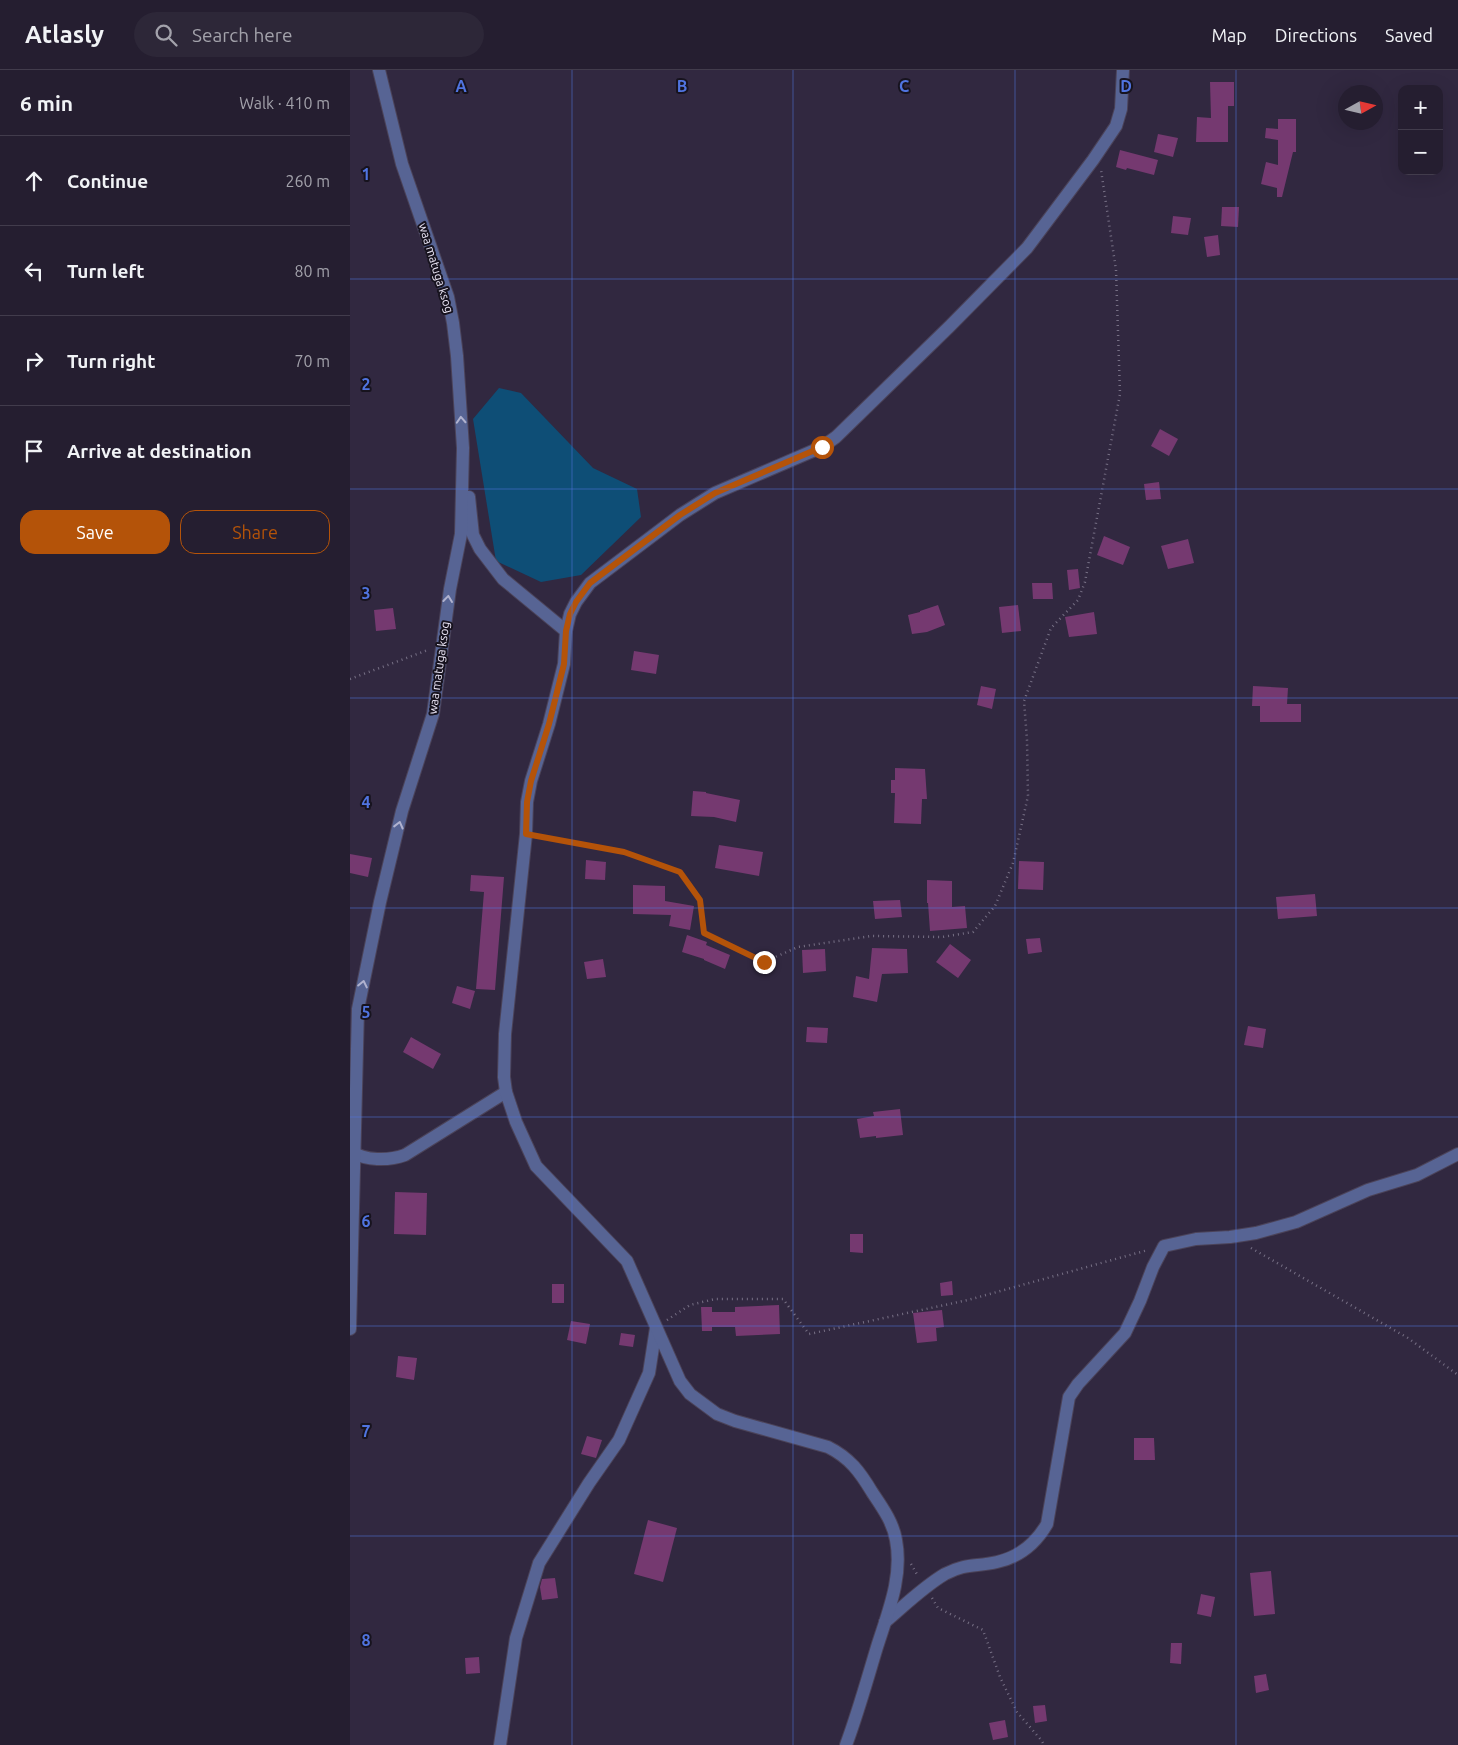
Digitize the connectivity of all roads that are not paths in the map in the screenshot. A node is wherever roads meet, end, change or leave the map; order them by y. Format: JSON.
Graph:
{"nodes":[{"id":1,"x":379,"y":70,"type":"edge"},
{"id":2,"x":1123,"y":70,"type":"edge"},
{"id":3,"x":463,"y":448,"type":"junction"},
{"id":4,"x":566,"y":631,"type":"junction"},
{"id":5,"x":506,"y":1092,"type":"junction"},
{"id":6,"x":352,"y":1152,"type":"edge"},
{"id":7,"x":1458,"y":1154,"type":"edge"},
{"id":8,"x":656,"y":1328,"type":"junction"},
{"id":9,"x":350,"y":1329,"type":"edge"},
{"id":10,"x":884,"y":1622,"type":"junction"},
{"id":11,"x":500,"y":1745,"type":"edge"},
{"id":12,"x":846,"y":1745,"type":"edge"}],
"edges":[{"from":3,"to":1,"type":"street","name":"waa matuga ksog","one_way":true},
{"from":2,"to":4,"type":"street"},
{"from":3,"to":4,"type":"street"},
{"from":6,"to":3,"type":"street","name":"waa matuga ksog","one_way":true},
{"from":4,"to":5,"type":"street"},
{"from":5,"to":6,"type":"street"},
{"from":5,"to":8,"type":"street"},
{"from":6,"to":9,"type":"street","name":"waa matuga ksog"},
{"from":7,"to":10,"type":"street"},
{"from":8,"to":10,"type":"street"},
{"from":8,"to":11,"type":"street"},
{"from":10,"to":12,"type":"street"}]}
